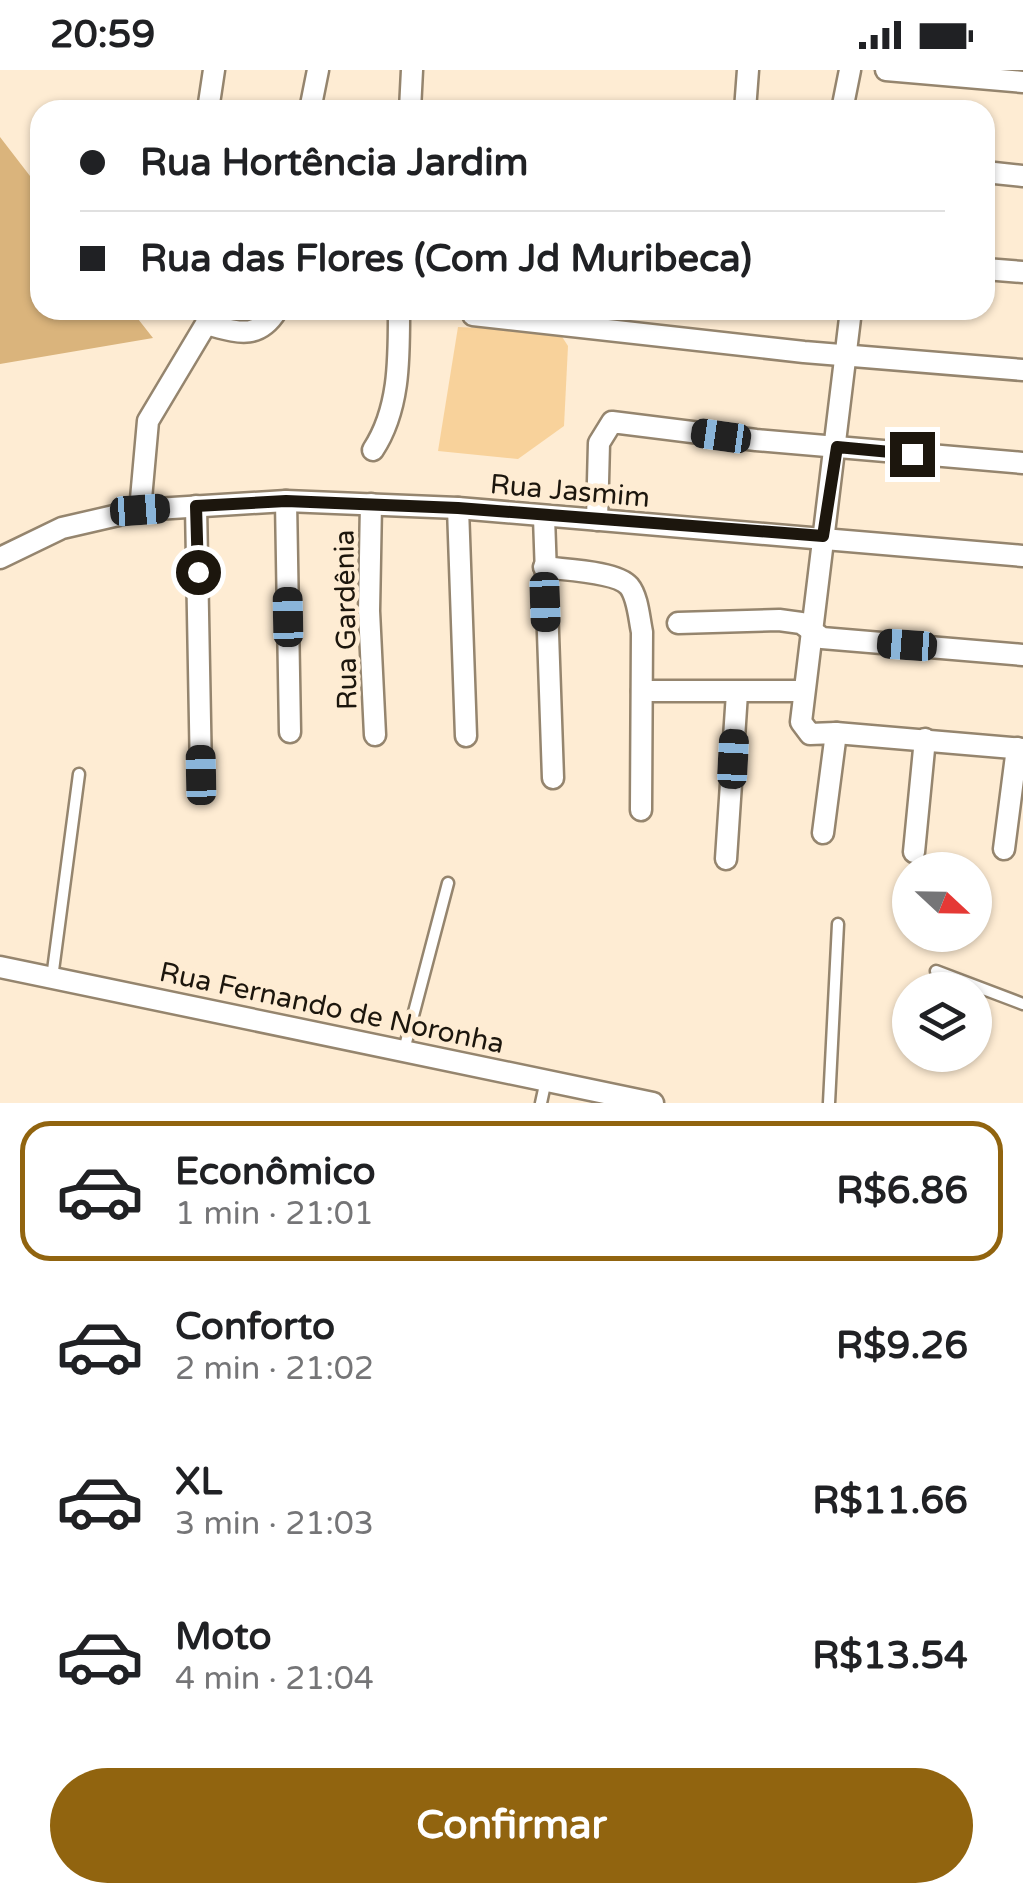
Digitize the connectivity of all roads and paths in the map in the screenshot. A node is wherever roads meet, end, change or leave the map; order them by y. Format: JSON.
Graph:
{"nodes":[{"id":1,"x":214,"y":70,"type":"edge"},
{"id":2,"x":318,"y":70,"type":"edge"},
{"id":3,"x":412,"y":70,"type":"edge"},
{"id":4,"x":748,"y":70,"type":"edge"},
{"id":5,"x":850,"y":70,"type":"edge"},
{"id":6,"x":886,"y":70,"type":"edge"},
{"id":7,"x":1023,"y":82,"type":"edge"},
{"id":8,"x":210,"y":100,"type":"edge"},
{"id":9,"x":312,"y":100,"type":"edge"},
{"id":10,"x":410,"y":100,"type":"edge"},
{"id":11,"x":746,"y":100,"type":"edge"},
{"id":12,"x":844,"y":100,"type":"edge"},
{"id":13,"x":995,"y":173,"type":"edge"},
{"id":14,"x":1023,"y":176,"type":"edge"},
{"id":15,"x":995,"y":270,"type":"edge"},
{"id":16,"x":1023,"y":272,"type":"edge"},
{"id":17,"x":206,"y":320,"type":"edge"},
{"id":18,"x":216,"y":320,"type":"edge"},
{"id":19,"x":270,"y":320,"type":"edge"},
{"id":20,"x":398,"y":320,"type":"edge"},
{"id":21,"x":530,"y":320,"type":"edge"},
{"id":22,"x":850,"y":320,"type":"edge"},
{"id":23,"x":848,"y":354,"type":"junction"},
{"id":24,"x":1023,"y":370,"type":"edge"},
{"id":25,"x":837,"y":447,"type":"junction"},
{"id":26,"x":373,"y":450,"type":"dead end"},
{"id":27,"x":1023,"y":463,"type":"edge"},
{"id":28,"x":286,"y":501,"type":"junction"},
{"id":29,"x":371,"y":504,"type":"junction"},
{"id":30,"x":196,"y":506,"type":"junction"},
{"id":31,"x":458,"y":508,"type":"junction"},
{"id":32,"x":140,"y":510,"type":"junction"},
{"id":33,"x":544,"y":517,"type":"junction"},
{"id":34,"x":597,"y":520,"type":"junction"},
{"id":35,"x":823,"y":536,"type":"junction"},
{"id":36,"x":1023,"y":556,"type":"edge"},
{"id":37,"x":0,"y":558,"type":"edge"},
{"id":38,"x":544,"y":567,"type":"junction"},
{"id":39,"x":678,"y":623,"type":"dead end"},
{"id":40,"x":812,"y":634,"type":"junction"},
{"id":41,"x":1023,"y":655,"type":"edge"},
{"id":42,"x":642,"y":691,"type":"junction"},
{"id":43,"x":737,"y":692,"type":"junction"},
{"id":44,"x":804,"y":692,"type":"junction"},
{"id":45,"x":290,"y":732,"type":"dead end"},
{"id":46,"x":836,"y":733,"type":"junction"},
{"id":47,"x":375,"y":735,"type":"dead end"},
{"id":48,"x":466,"y":736,"type":"dead end"},
{"id":49,"x":925,"y":739,"type":"junction"},
{"id":50,"x":1020,"y":749,"type":"edge"},
{"id":51,"x":79,"y":774,"type":"dead end"},
{"id":52,"x":201,"y":775,"type":"dead end"},
{"id":53,"x":553,"y":778,"type":"dead end"},
{"id":54,"x":641,"y":810,"type":"dead end"},
{"id":55,"x":823,"y":832,"type":"dead end"},
{"id":56,"x":1004,"y":849,"type":"dead end"},
{"id":57,"x":914,"y":852,"type":"dead end"},
{"id":58,"x":726,"y":859,"type":"dead end"},
{"id":59,"x":448,"y":883,"type":"dead end"},
{"id":60,"x":838,"y":924,"type":"dead end"},
{"id":61,"x":0,"y":967,"type":"edge"},
{"id":62,"x":936,"y":970,"type":"dead end"},
{"id":63,"x":52,"y":978,"type":"junction"},
{"id":64,"x":1023,"y":1004,"type":"edge"},
{"id":65,"x":404,"y":1050,"type":"junction"},
{"id":66,"x":546,"y":1079,"type":"junction"},
{"id":67,"x":541,"y":1103,"type":"edge"},
{"id":68,"x":653,"y":1103,"type":"edge"},
{"id":69,"x":829,"y":1103,"type":"edge"}],
"edges":[{"from":1,"to":8,"type":"street"},
{"from":2,"to":9,"type":"street"},
{"from":3,"to":10,"type":"street"},
{"from":4,"to":11,"type":"street"},
{"from":5,"to":12,"type":"street"},
{"from":6,"to":7,"type":"street"},
{"from":13,"to":14,"type":"street"},
{"from":15,"to":16,"type":"street"},
{"from":17,"to":32,"type":"street"},
{"from":18,"to":19,"type":"street"},
{"from":20,"to":26,"type":"street"},
{"from":21,"to":23,"type":"street"},
{"from":22,"to":23,"type":"street"},
{"from":23,"to":24,"type":"street"},
{"from":23,"to":25,"type":"street"},
{"from":25,"to":27,"type":"street"},
{"from":25,"to":34,"type":"street"},
{"from":25,"to":35,"type":"street"},
{"from":28,"to":29,"type":"street","name":"Rua Jasmim"},
{"from":28,"to":30,"type":"street","name":"Rua Jasmim"},
{"from":28,"to":45,"type":"street"},
{"from":29,"to":31,"type":"street","name":"Rua Jasmim"},
{"from":29,"to":47,"type":"street","name":"Rua Gardênia"},
{"from":30,"to":32,"type":"street","name":"Rua Jasmim"},
{"from":30,"to":52,"type":"street"},
{"from":31,"to":33,"type":"street","name":"Rua Jasmim"},
{"from":31,"to":48,"type":"street"},
{"from":32,"to":37,"type":"street","name":"Rua Jasmim"},
{"from":33,"to":34,"type":"street","name":"Rua Jasmim"},
{"from":33,"to":38,"type":"street"},
{"from":34,"to":35,"type":"street","name":"Rua Jasmim"},
{"from":35,"to":36,"type":"street","name":"Rua Jasmim"},
{"from":35,"to":40,"type":"street"},
{"from":38,"to":42,"type":"street"},
{"from":38,"to":53,"type":"street"},
{"from":39,"to":40,"type":"street"},
{"from":40,"to":41,"type":"street"},
{"from":40,"to":44,"type":"street"},
{"from":42,"to":43,"type":"street"},
{"from":42,"to":54,"type":"street"},
{"from":43,"to":44,"type":"street"},
{"from":43,"to":58,"type":"street"},
{"from":44,"to":46,"type":"street"},
{"from":46,"to":49,"type":"street"},
{"from":46,"to":55,"type":"street"},
{"from":49,"to":50,"type":"street"},
{"from":49,"to":57,"type":"street"},
{"from":50,"to":56,"type":"street"},
{"from":51,"to":63,"type":"lane"},
{"from":59,"to":65,"type":"lane"},
{"from":60,"to":69,"type":"lane"},
{"from":61,"to":63,"type":"street","name":"Rua Fernando de Noronha"},
{"from":62,"to":64,"type":"lane"},
{"from":63,"to":65,"type":"street","name":"Rua Fernando de Noronha"},
{"from":65,"to":66,"type":"street","name":"Rua Fernando de Noronha"},
{"from":66,"to":67,"type":"lane"},
{"from":66,"to":68,"type":"street","name":"Rua Fernando de Noronha"}]}
